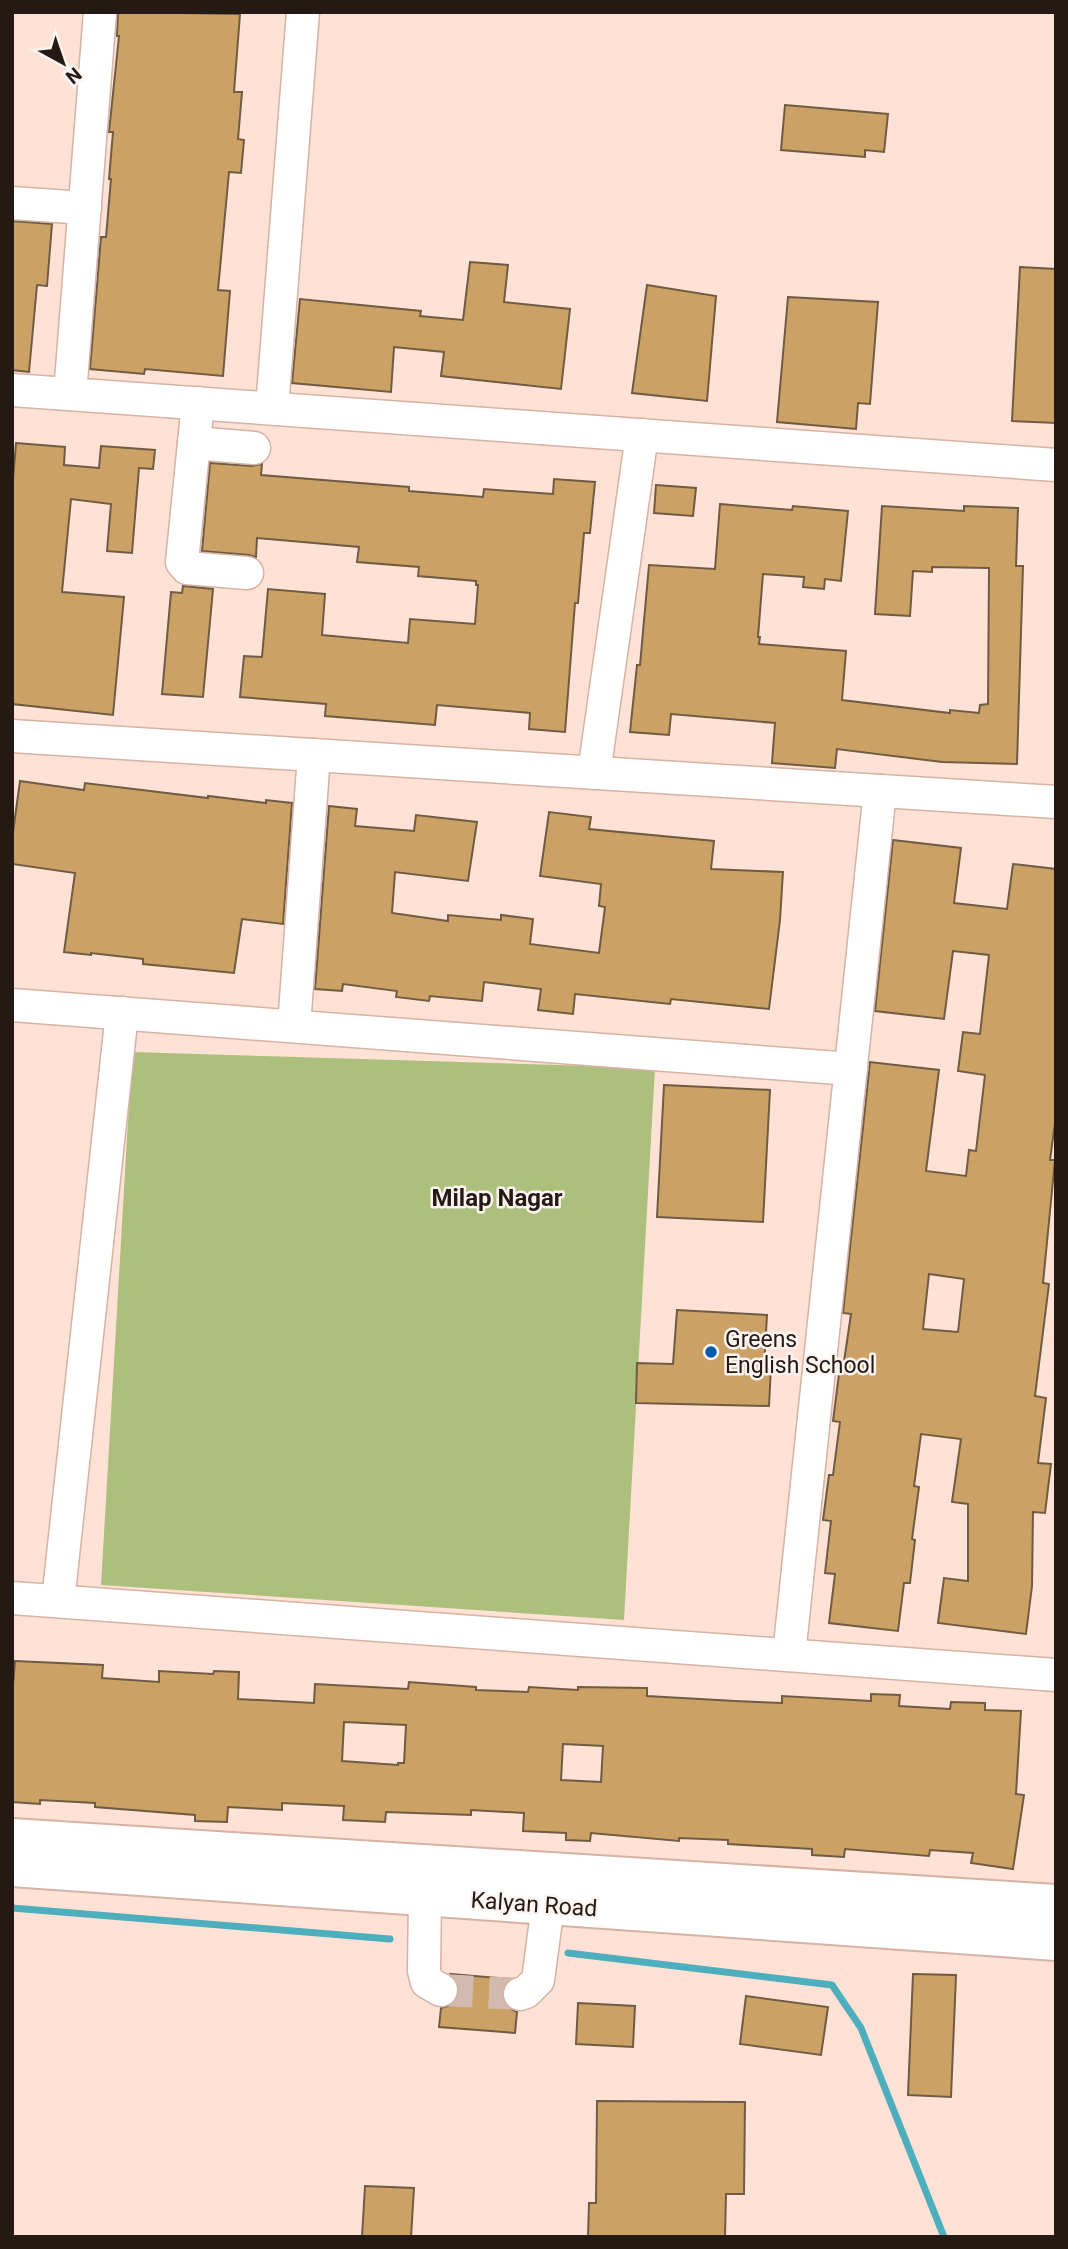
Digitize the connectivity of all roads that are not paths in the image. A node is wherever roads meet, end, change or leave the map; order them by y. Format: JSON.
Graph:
{"nodes":[{"id":1,"x":100,"y":12,"type":"edge"},
{"id":2,"x":303,"y":12,"type":"edge"},
{"id":3,"x":12,"y":203,"type":"edge"},
{"id":4,"x":85,"y":208,"type":"junction"},
{"id":5,"x":12,"y":390,"type":"edge"},
{"id":6,"x":70,"y":394,"type":"junction"},
{"id":7,"x":198,"y":403,"type":"junction"},
{"id":8,"x":272,"y":408,"type":"junction"},
{"id":9,"x":642,"y":435,"type":"junction"},
{"id":10,"x":194,"y":443,"type":"junction"},
{"id":11,"x":254,"y":448,"type":"dead end"},
{"id":12,"x":1056,"y":465,"type":"edge"},
{"id":13,"x":247,"y":573,"type":"dead end"},
{"id":14,"x":12,"y":736,"type":"edge"},
{"id":15,"x":314,"y":755,"type":"junction"},
{"id":16,"x":594,"y":773,"type":"junction"},
{"id":17,"x":880,"y":791,"type":"junction"},
{"id":18,"x":1056,"y":802,"type":"edge"},
{"id":19,"x":12,"y":1005,"type":"edge"},
{"id":20,"x":122,"y":1013,"type":"junction"},
{"id":21,"x":294,"y":1026,"type":"junction"},
{"id":22,"x":851,"y":1069,"type":"junction"},
{"id":23,"x":12,"y":1598,"type":"edge"},
{"id":24,"x":58,"y":1601,"type":"junction"},
{"id":25,"x":789,"y":1655,"type":"junction"},
{"id":26,"x":1056,"y":1675,"type":"edge"},
{"id":27,"x":12,"y":1838,"type":"edge"},
{"id":28,"x":12,"y":1867,"type":"edge"},
{"id":29,"x":427,"y":1881,"type":"junction"},
{"id":30,"x":1056,"y":1904,"type":"edge"},
{"id":31,"x":548,"y":1905,"type":"junction"},
{"id":32,"x":1056,"y":1941,"type":"edge"},
{"id":33,"x":441,"y":1990,"type":"dead end"},
{"id":34,"x":520,"y":1994,"type":"dead end"}],
"edges":[{"from":1,"to":4,"type":"street"},
{"from":2,"to":8,"type":"street"},
{"from":3,"to":4,"type":"street"},
{"from":4,"to":6,"type":"street"},
{"from":5,"to":6,"type":"street"},
{"from":6,"to":7,"type":"street"},
{"from":7,"to":8,"type":"street"},
{"from":7,"to":10,"type":"street"},
{"from":8,"to":9,"type":"street"},
{"from":9,"to":12,"type":"street"},
{"from":9,"to":16,"type":"street"},
{"from":10,"to":11,"type":"street"},
{"from":10,"to":13,"type":"street"},
{"from":14,"to":15,"type":"street"},
{"from":15,"to":16,"type":"street"},
{"from":15,"to":21,"type":"street"},
{"from":16,"to":17,"type":"street"},
{"from":17,"to":18,"type":"street"},
{"from":17,"to":22,"type":"street"},
{"from":19,"to":20,"type":"street"},
{"from":20,"to":21,"type":"street"},
{"from":20,"to":24,"type":"street"},
{"from":21,"to":22,"type":"street"},
{"from":22,"to":25,"type":"street"},
{"from":23,"to":24,"type":"street"},
{"from":24,"to":25,"type":"street"},
{"from":25,"to":26,"type":"street"},
{"from":27,"to":29,"type":"main road","name":"Kalyan Road"},
{"from":28,"to":29,"type":"main road","name":"Kalyan Road"},
{"from":29,"to":30,"type":"main road","name":"Kalyan Road"},
{"from":29,"to":31,"type":"main road","name":"Kalyan Road"},
{"from":29,"to":33,"type":"street"},
{"from":31,"to":32,"type":"main road","name":"Kalyan Road"},
{"from":31,"to":34,"type":"street"}]}
